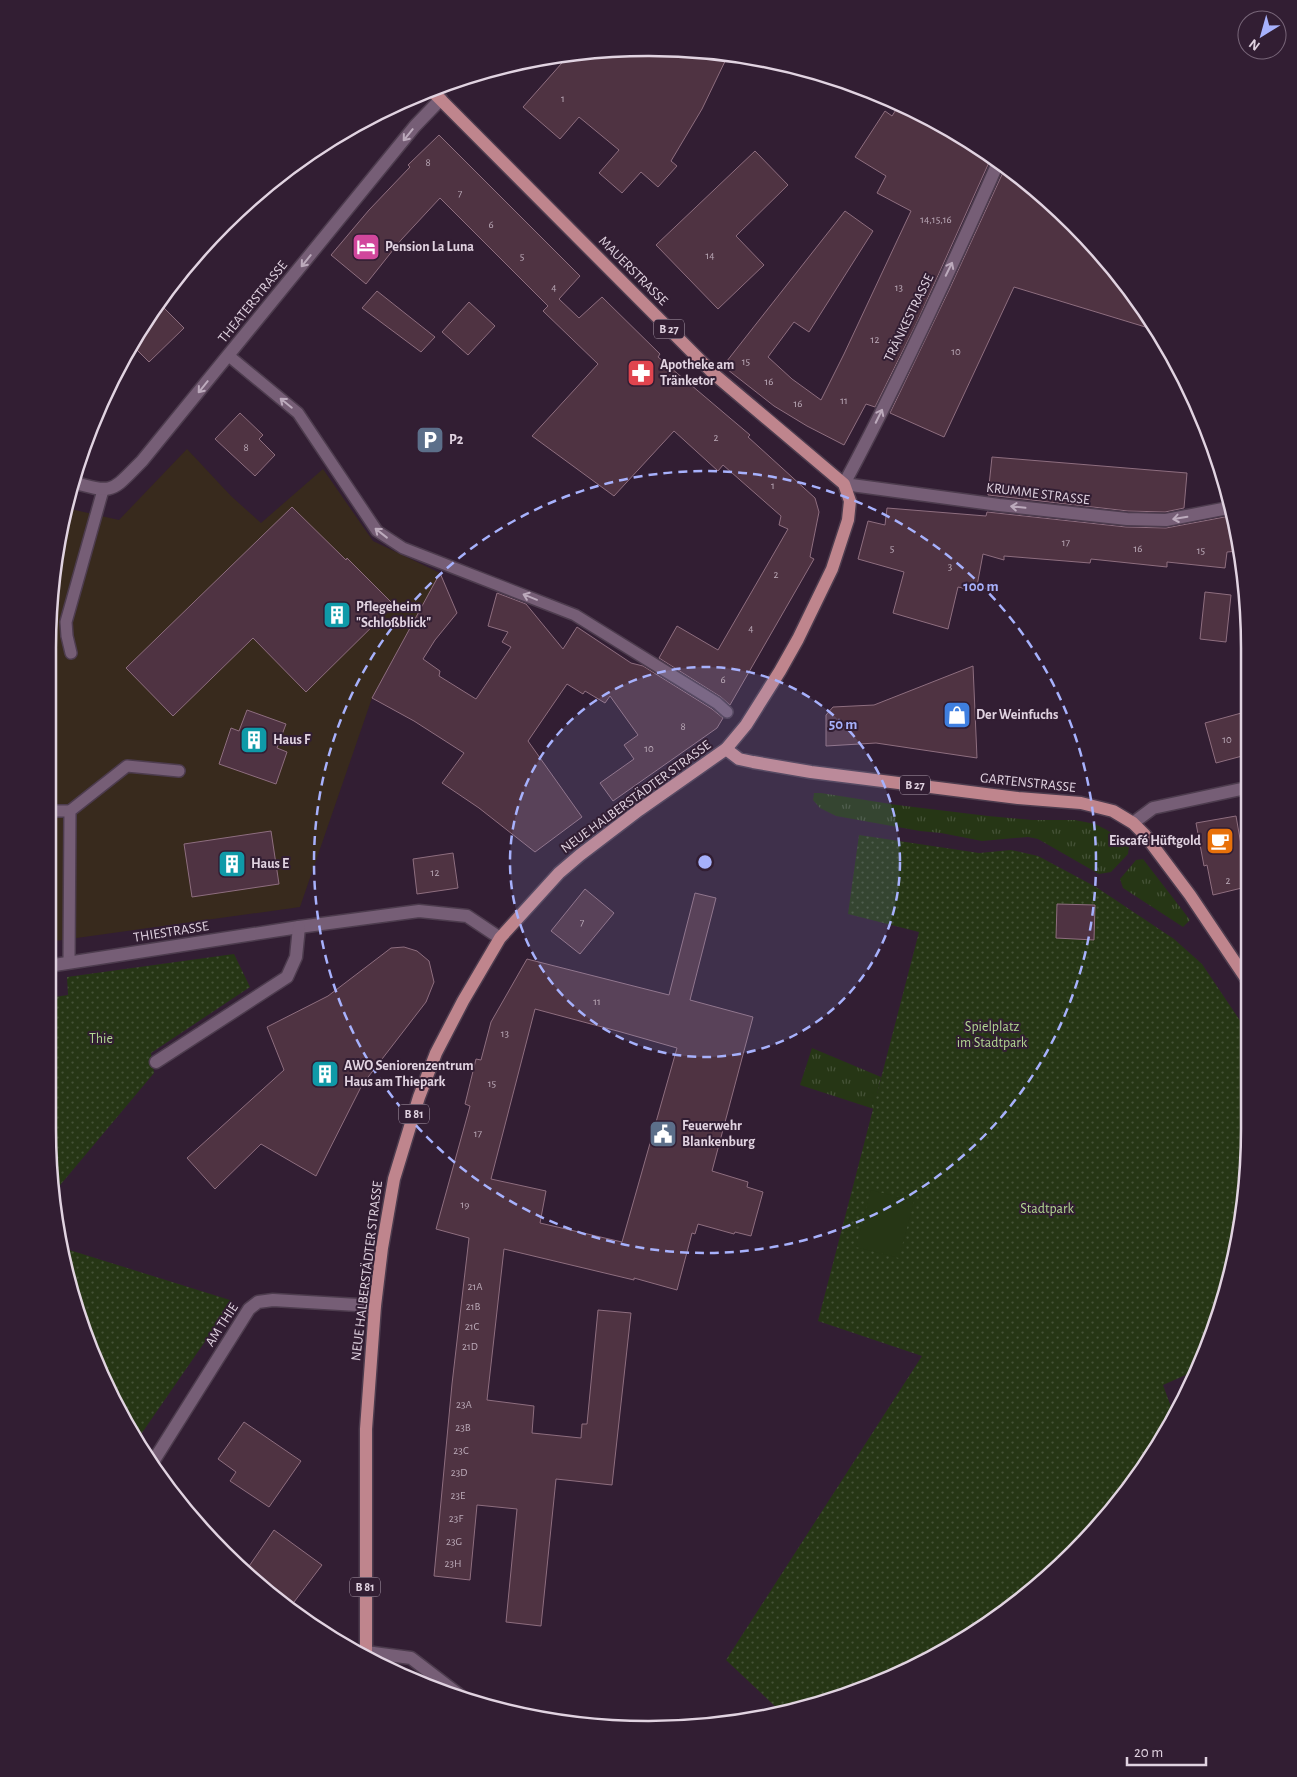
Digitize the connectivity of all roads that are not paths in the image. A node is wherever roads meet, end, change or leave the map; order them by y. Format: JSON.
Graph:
{"nodes":[{"id":1,"x":437,"y":95,"type":"edge"},
{"id":2,"x":995,"y":169,"type":"edge"},
{"id":3,"x":229,"y":356,"type":"junction"},
{"id":4,"x":80,"y":484,"type":"edge"},
{"id":5,"x":844,"y":484,"type":"junction"},
{"id":6,"x":104,"y":490,"type":"junction"},
{"id":7,"x":1224,"y":509,"type":"edge"},
{"id":8,"x":71,"y":653,"type":"dead end"},
{"id":9,"x":727,"y":712,"type":"dead end"},
{"id":10,"x":726,"y":749,"type":"junction"},
{"id":11,"x":178,"y":771,"type":"dead end"},
{"id":12,"x":1241,"y":789,"type":"edge"},
{"id":13,"x":56,"y":811,"type":"edge"},
{"id":14,"x":70,"y":811,"type":"junction"},
{"id":15,"x":1133,"y":823,"type":"junction"},
{"id":16,"x":299,"y":927,"type":"junction"},
{"id":17,"x":500,"y":938,"type":"junction"},
{"id":18,"x":69,"y":962,"type":"junction"},
{"id":19,"x":56,"y":964,"type":"edge"},
{"id":20,"x":1241,"y":971,"type":"edge"},
{"id":21,"x":156,"y":1062,"type":"dead end"},
{"id":22,"x":375,"y":1306,"type":"junction"},
{"id":23,"x":156,"y":1457,"type":"edge"},
{"id":24,"x":366,"y":1649,"type":"edge"},
{"id":25,"x":377,"y":1654,"type":"edge"},
{"id":26,"x":444,"y":1684,"type":"edge"}],
"edges":[{"from":1,"to":3,"type":"street","name":"THEATERSTRASSE","one_way":true},
{"from":1,"to":5,"type":"main road","name":"MAUERSTRASSE","number":"B 27"},
{"from":5,"to":2,"type":"street","name":"TRÄNKESTRASSE","one_way":true},
{"from":3,"to":6,"type":"street","name":"THEATERSTRASSE","one_way":true},
{"from":9,"to":3,"type":"lane","one_way":true},
{"from":4,"to":6,"type":"street"},
{"from":7,"to":5,"type":"street","name":"KRUMME STRASSE","one_way":true},
{"from":5,"to":10,"type":"main road","name":"NEUE HALBERSTÄDTER STRASSE"},
{"from":6,"to":8,"type":"lane"},
{"from":10,"to":15,"type":"main road","name":"GARTENSTRASSE","number":"B 27"},
{"from":10,"to":17,"type":"main road","name":"NEUE HALBERSTÄDTER STRASSE","number":"B 81"},
{"from":11,"to":14,"type":"lane"},
{"from":12,"to":15,"type":"street"},
{"from":13,"to":14,"type":"lane"},
{"from":14,"to":18,"type":"lane"},
{"from":15,"to":20,"type":"main road","name":"GARTENSTRASSE","number":"B 27"},
{"from":16,"to":17,"type":"street","name":"THIESTRASSE"},
{"from":16,"to":18,"type":"street","name":"THIESTRASSE"},
{"from":16,"to":21,"type":"street"},
{"from":17,"to":22,"type":"main road","name":"NEUE HALBERSTÄDTER STRASSE","number":"B 81"},
{"from":18,"to":19,"type":"street","name":"THIESTRASSE"},
{"from":22,"to":23,"type":"street","name":"AM THIE"},
{"from":22,"to":24,"type":"main road","name":"NEUE HALBERSTÄDTER STRASSE","number":"B 81"},
{"from":25,"to":26,"type":"street"}]}
